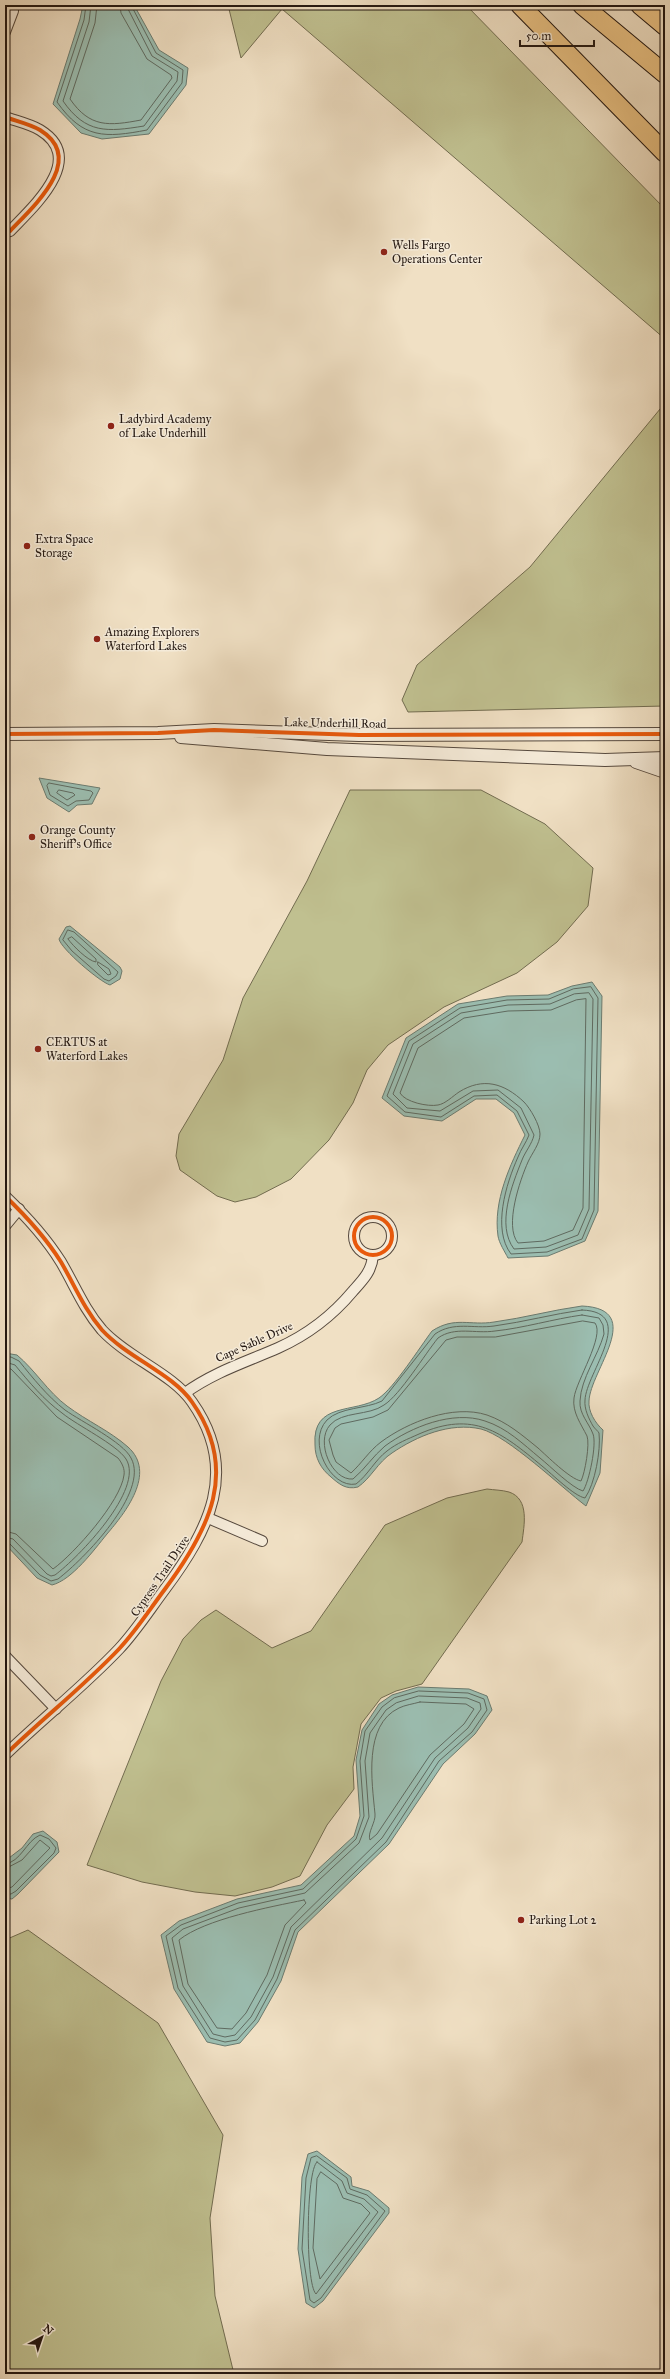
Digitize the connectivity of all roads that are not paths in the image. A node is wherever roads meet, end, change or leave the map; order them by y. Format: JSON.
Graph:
{"nodes":[{"id":1,"x":12,"y":5,"type":"edge"},
{"id":2,"x":520,"y":5,"type":"edge"},
{"id":3,"x":582,"y":5,"type":"edge"},
{"id":4,"x":640,"y":5,"type":"edge"},
{"id":5,"x":665,"y":26,"type":"edge"},
{"id":6,"x":5,"y":32,"type":"edge"},
{"id":7,"x":665,"y":74,"type":"edge"},
{"id":8,"x":5,"y":117,"type":"edge"},
{"id":9,"x":665,"y":153,"type":"edge"},
{"id":10,"x":5,"y":232,"type":"edge"},
{"id":11,"x":158,"y":733,"type":"junction"},
{"id":12,"x":5,"y":734,"type":"edge"},
{"id":13,"x":665,"y":734,"type":"edge"},
{"id":14,"x":665,"y":758,"type":"edge"},
{"id":15,"x":625,"y":759,"type":"junction"},
{"id":16,"x":665,"y":772,"type":"edge"},
{"id":17,"x":5,"y":1196,"type":"edge"},
{"id":18,"x":19,"y":1209,"type":"junction"},
{"id":19,"x":5,"y":1226,"type":"edge"},
{"id":20,"x":374,"y":1255,"type":"dead end"},
{"id":21,"x":185,"y":1393,"type":"junction"},
{"id":22,"x":208,"y":1518,"type":"junction"},
{"id":23,"x":262,"y":1541,"type":"dead end"},
{"id":24,"x":5,"y":1656,"type":"edge"},
{"id":25,"x":56,"y":1709,"type":"junction"},
{"id":26,"x":5,"y":1755,"type":"edge"}],
"edges":[{"from":1,"to":6,"type":"street"},
{"from":2,"to":9,"type":"highway"},
{"from":3,"to":7,"type":"highway"},
{"from":4,"to":5,"type":"highway"},
{"from":8,"to":10,"type":"street"},
{"from":11,"to":12,"type":"street","name":"Lake Underhill Road"},
{"from":11,"to":13,"type":"street","name":"Lake Underhill Road"},
{"from":11,"to":15,"type":"street","name":"Lake Underhill Road"},
{"from":14,"to":15,"type":"street","name":"Lake Underhill Road"},
{"from":15,"to":16,"type":"street"},
{"from":17,"to":18,"type":"street","name":"Cypress Trail Drive"},
{"from":18,"to":19,"type":"street"},
{"from":18,"to":21,"type":"street","name":"Cypress Trail Drive"},
{"from":20,"to":21,"type":"street","name":"Cape Sable Drive"},
{"from":21,"to":22,"type":"street","name":"Cypress Trail Drive"},
{"from":22,"to":23,"type":"street"},
{"from":22,"to":25,"type":"street","name":"Cypress Trail Drive"},
{"from":24,"to":25,"type":"street"},
{"from":25,"to":26,"type":"street","name":"Cypress Trail Drive"}]}
